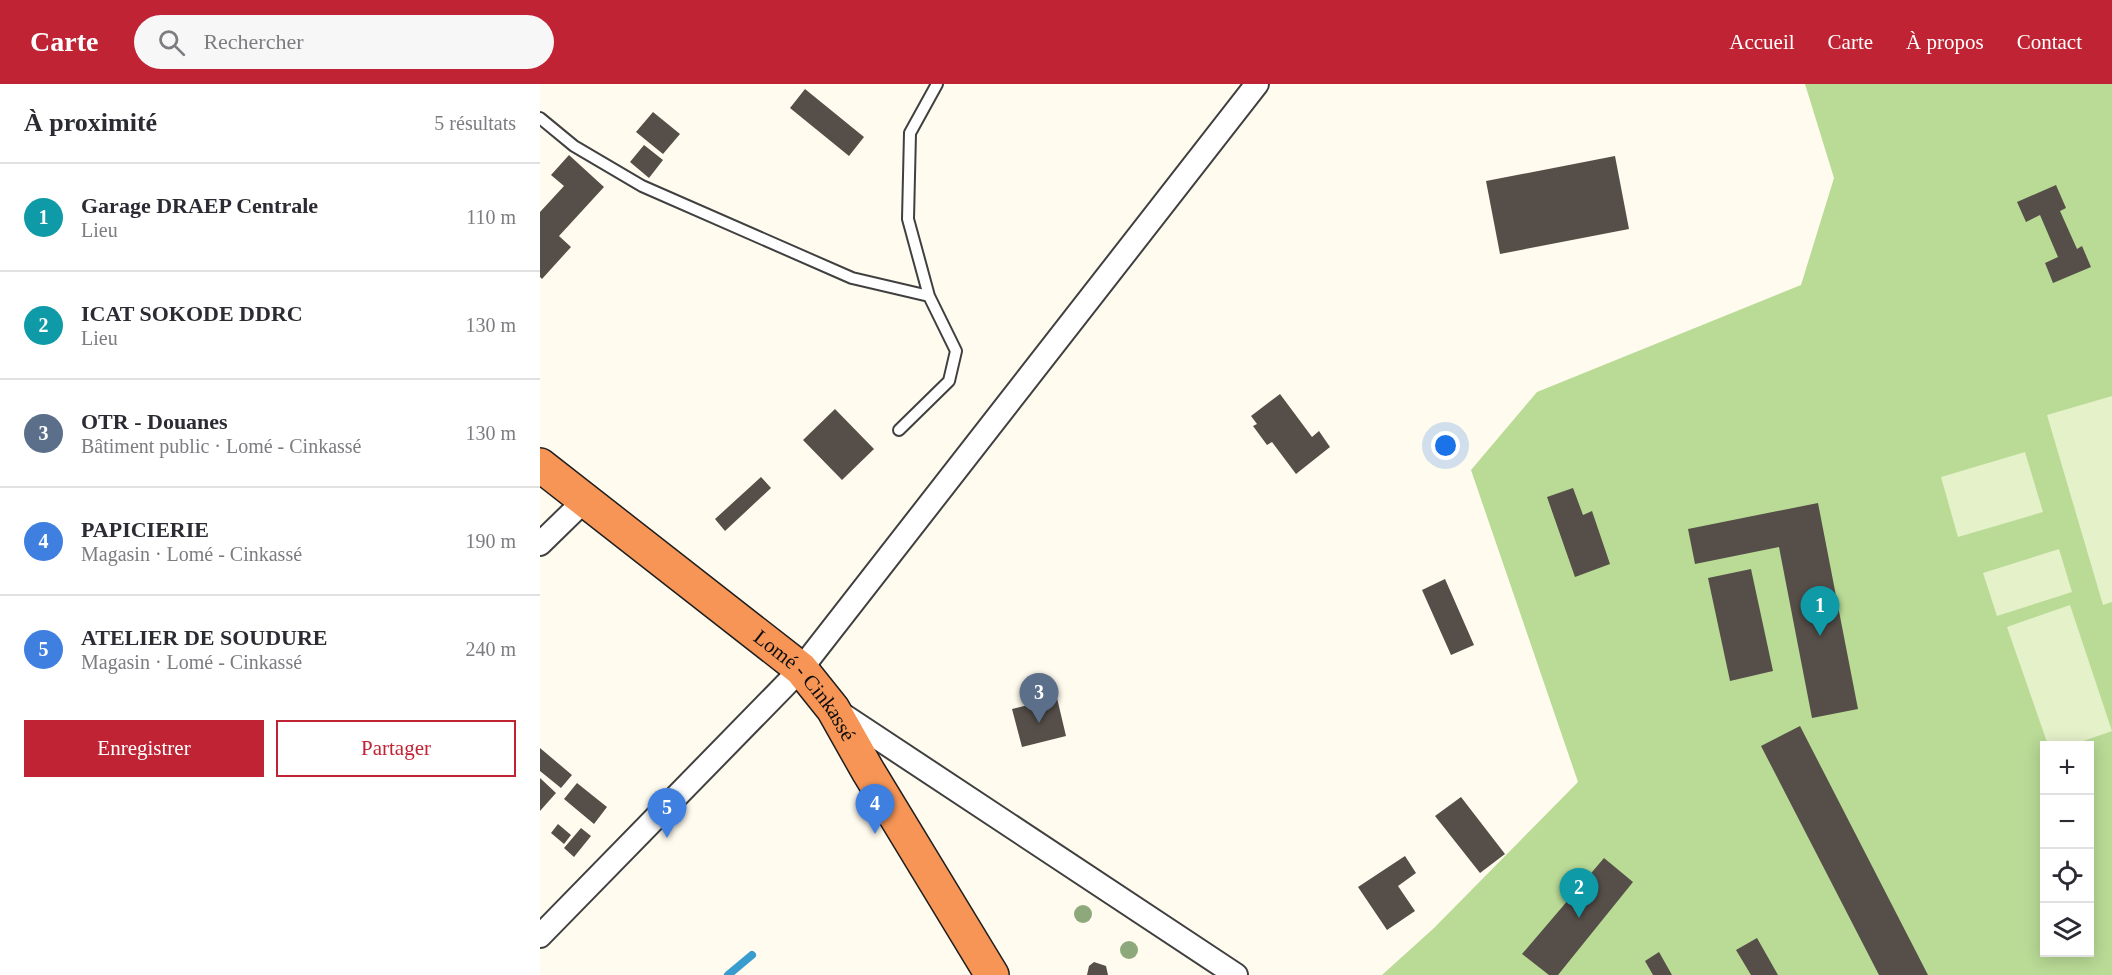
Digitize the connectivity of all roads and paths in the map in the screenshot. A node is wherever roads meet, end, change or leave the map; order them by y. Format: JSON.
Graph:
{"nodes":[{"id":1,"x":936,"y":84,"type":"edge"},
{"id":2,"x":1257,"y":84,"type":"edge"},
{"id":3,"x":540,"y":118,"type":"edge"},
{"id":4,"x":929,"y":296,"type":"junction"},
{"id":5,"x":899,"y":430,"type":"dead end"},
{"id":6,"x":540,"y":465,"type":"edge"},
{"id":7,"x":585,"y":500,"type":"junction"},
{"id":8,"x":540,"y":544,"type":"edge"},
{"id":9,"x":801,"y":669,"type":"junction"},
{"id":10,"x":833,"y":709,"type":"junction"},
{"id":11,"x":540,"y":936,"type":"edge"},
{"id":12,"x":992,"y":975,"type":"edge"},
{"id":13,"x":1236,"y":975,"type":"edge"}],
"edges":[{"from":1,"to":4,"type":"lane"},
{"from":2,"to":9,"type":"street"},
{"from":3,"to":4,"type":"lane"},
{"from":4,"to":5,"type":"lane"},
{"from":6,"to":7,"type":"highway","name":"Lomé - Cinkassé"},
{"from":7,"to":8,"type":"street"},
{"from":7,"to":9,"type":"highway","name":"Lomé - Cinkassé"},
{"from":9,"to":10,"type":"highway","name":"Lomé - Cinkassé"},
{"from":9,"to":11,"type":"street"},
{"from":10,"to":12,"type":"highway","name":"Lomé - Cinkassé"},
{"from":10,"to":13,"type":"street"}]}
